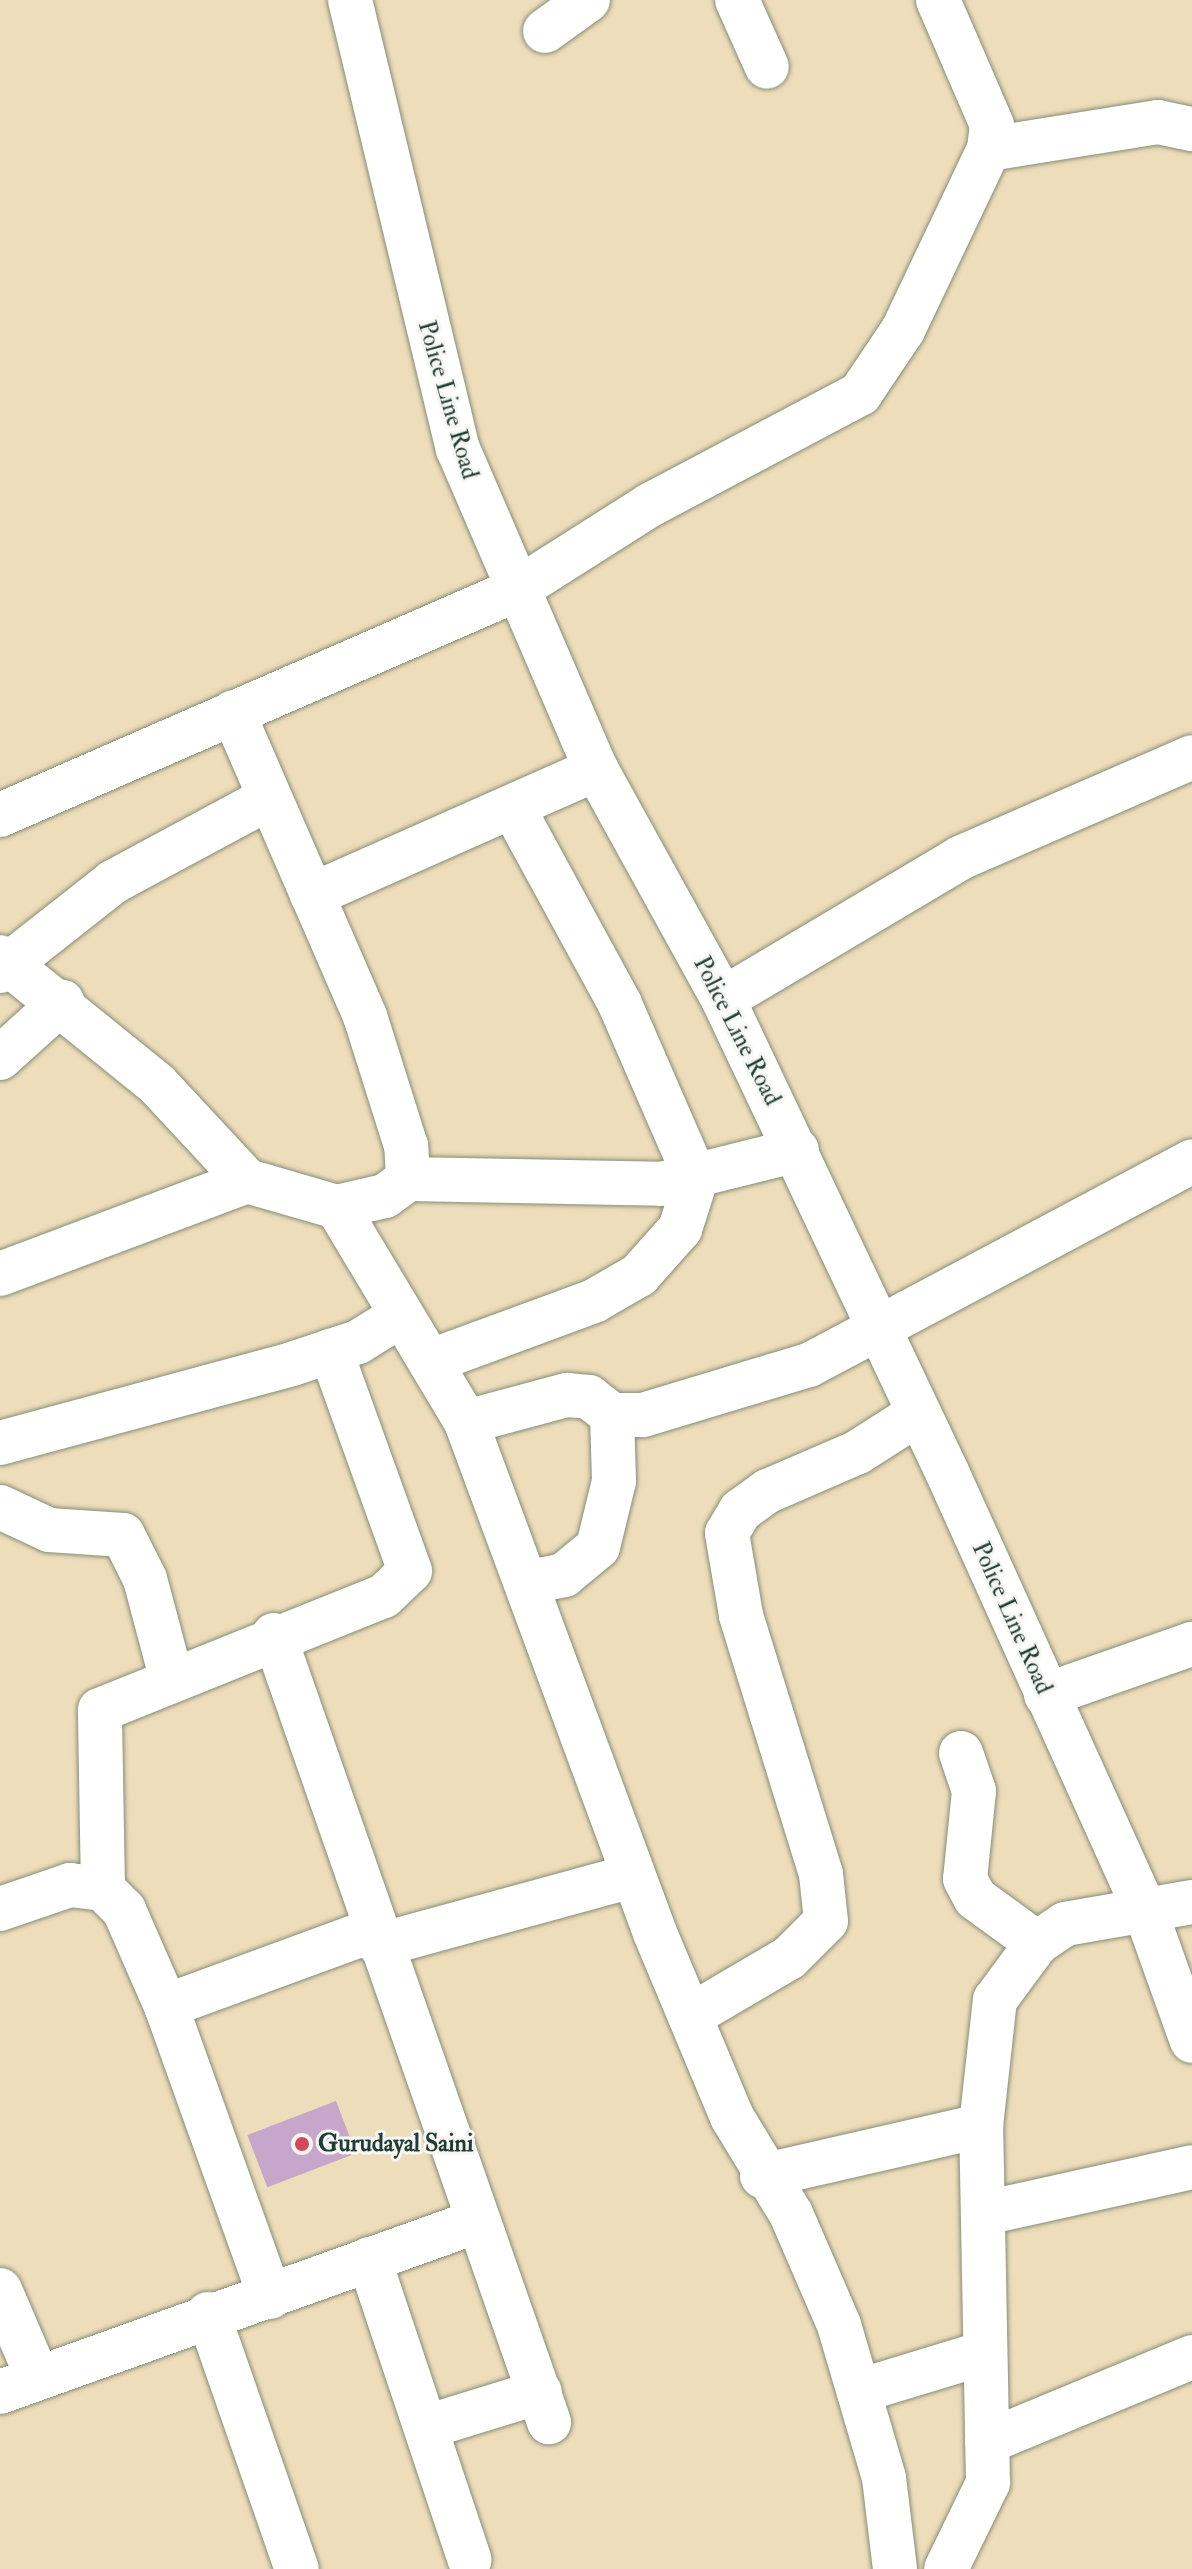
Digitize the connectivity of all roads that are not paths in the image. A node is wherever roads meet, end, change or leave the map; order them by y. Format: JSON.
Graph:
{"nodes":[{"id":1,"x":350,"y":0,"type":"edge"},
{"id":2,"x":588,"y":0,"type":"edge"},
{"id":3,"x":737,"y":0,"type":"edge"},
{"id":4,"x":938,"y":0,"type":"edge"},
{"id":5,"x":545,"y":31,"type":"dead end"},
{"id":6,"x":767,"y":67,"type":"dead end"},
{"id":7,"x":1192,"y":129,"type":"edge"},
{"id":8,"x":989,"y":149,"type":"junction"},
{"id":9,"x":516,"y":590,"type":"junction"},
{"id":10,"x":233,"y":712,"type":"junction"},
{"id":11,"x":1192,"y":757,"type":"edge"},
{"id":12,"x":596,"y":769,"type":"junction"},
{"id":13,"x":265,"y":800,"type":"junction"},
{"id":14,"x":513,"y":808,"type":"junction"},
{"id":15,"x":0,"y":815,"type":"edge"},
{"id":16,"x":312,"y":895,"type":"junction"},
{"id":17,"x":3,"y":963,"type":"edge"},
{"id":18,"x":723,"y":999,"type":"junction"},
{"id":19,"x":62,"y":1002,"type":"junction"},
{"id":20,"x":0,"y":1058,"type":"edge"},
{"id":21,"x":797,"y":1150,"type":"junction"},
{"id":22,"x":1192,"y":1161,"type":"edge"},
{"id":23,"x":408,"y":1179,"type":"junction"},
{"id":24,"x":696,"y":1179,"type":"junction"},
{"id":25,"x":247,"y":1181,"type":"junction"},
{"id":26,"x":337,"y":1207,"type":"junction"},
{"id":27,"x":0,"y":1274,"type":"edge"},
{"id":28,"x":400,"y":1316,"type":"junction"},
{"id":29,"x":879,"y":1329,"type":"junction"},
{"id":30,"x":331,"y":1351,"type":"junction"},
{"id":31,"x":434,"y":1360,"type":"junction"},
{"id":32,"x":919,"y":1413,"type":"junction"},
{"id":33,"x":612,"y":1415,"type":"junction"},
{"id":34,"x":466,"y":1422,"type":"junction"},
{"id":35,"x":0,"y":1443,"type":"edge"},
{"id":36,"x":0,"y":1507,"type":"edge"},
{"id":37,"x":529,"y":1582,"type":"junction"},
{"id":38,"x":274,"y":1635,"type":"junction"},
{"id":39,"x":1192,"y":1644,"type":"edge"},
{"id":40,"x":171,"y":1677,"type":"junction"},
{"id":41,"x":1046,"y":1695,"type":"junction"},
{"id":42,"x":961,"y":1753,"type":"dead end"},
{"id":43,"x":632,"y":1876,"type":"junction"},
{"id":44,"x":103,"y":1889,"type":"junction"},
{"id":45,"x":1192,"y":1902,"type":"edge"},
{"id":46,"x":0,"y":1909,"type":"edge"},
{"id":47,"x":1145,"y":1910,"type":"junction"},
{"id":48,"x":377,"y":1938,"type":"junction"},
{"id":49,"x":1037,"y":1943,"type":"junction"},
{"id":50,"x":166,"y":2006,"type":"junction"},
{"id":51,"x":690,"y":2016,"type":"junction"},
{"id":52,"x":1192,"y":2041,"type":"edge"},
{"id":53,"x":981,"y":2126,"type":"junction"},
{"id":54,"x":1192,"y":2167,"type":"edge"},
{"id":55,"x":762,"y":2176,"type":"junction"},
{"id":56,"x":985,"y":2213,"type":"junction"},
{"id":57,"x":475,"y":2222,"type":"junction"},
{"id":58,"x":369,"y":2259,"type":"junction"},
{"id":59,"x":0,"y":2290,"type":"edge"},
{"id":60,"x":270,"y":2297,"type":"junction"},
{"id":61,"x":208,"y":2314,"type":"junction"},
{"id":62,"x":984,"y":2353,"type":"junction"},
{"id":63,"x":1192,"y":2357,"type":"edge"},
{"id":64,"x":18,"y":2383,"type":"edge"},
{"id":65,"x":859,"y":2391,"type":"junction"},
{"id":66,"x":426,"y":2427,"type":"junction"},
{"id":67,"x":987,"y":2442,"type":"junction"},
{"id":68,"x":470,"y":2560,"type":"dead end"},
{"id":69,"x":297,"y":2569,"type":"edge"},
{"id":70,"x":895,"y":2569,"type":"edge"},
{"id":71,"x":946,"y":2569,"type":"edge"}],
"edges":[{"from":1,"to":9,"type":"street","name":"Police Line Road"},
{"from":2,"to":5,"type":"street"},
{"from":3,"to":6,"type":"street"},
{"from":4,"to":8,"type":"street"},
{"from":7,"to":8,"type":"street"},
{"from":8,"to":9,"type":"street"},
{"from":9,"to":10,"type":"street"},
{"from":9,"to":12,"type":"street","name":"Police Line Road"},
{"from":10,"to":13,"type":"street"},
{"from":10,"to":15,"type":"street"},
{"from":11,"to":18,"type":"street"},
{"from":12,"to":14,"type":"street"},
{"from":12,"to":18,"type":"street","name":"Police Line Road"},
{"from":13,"to":16,"type":"street"},
{"from":13,"to":17,"type":"street"},
{"from":14,"to":16,"type":"street"},
{"from":14,"to":24,"type":"street"},
{"from":16,"to":23,"type":"street"},
{"from":17,"to":19,"type":"street"},
{"from":18,"to":21,"type":"street","name":"Police Line Road"},
{"from":19,"to":20,"type":"street"},
{"from":19,"to":25,"type":"street"},
{"from":21,"to":24,"type":"street"},
{"from":21,"to":29,"type":"street","name":"Police Line Road"},
{"from":22,"to":29,"type":"street"},
{"from":23,"to":24,"type":"street"},
{"from":23,"to":26,"type":"street"},
{"from":24,"to":31,"type":"street"},
{"from":25,"to":26,"type":"street"},
{"from":25,"to":27,"type":"street"},
{"from":26,"to":28,"type":"street"},
{"from":28,"to":30,"type":"street"},
{"from":28,"to":31,"type":"street"},
{"from":29,"to":32,"type":"street","name":"Police Line Road"},
{"from":29,"to":33,"type":"street"},
{"from":30,"to":35,"type":"street"},
{"from":30,"to":38,"type":"street"},
{"from":31,"to":34,"type":"street"},
{"from":32,"to":41,"type":"street","name":"Police Line Road"},
{"from":32,"to":51,"type":"street"},
{"from":33,"to":34,"type":"street"},
{"from":33,"to":37,"type":"street"},
{"from":34,"to":37,"type":"street"},
{"from":36,"to":40,"type":"street"},
{"from":37,"to":43,"type":"street"},
{"from":38,"to":40,"type":"street"},
{"from":38,"to":48,"type":"street"},
{"from":39,"to":41,"type":"street"},
{"from":40,"to":44,"type":"street"},
{"from":41,"to":47,"type":"street","name":"Police Line Road"},
{"from":42,"to":49,"type":"street"},
{"from":43,"to":48,"type":"street"},
{"from":43,"to":51,"type":"street"},
{"from":44,"to":46,"type":"street"},
{"from":44,"to":50,"type":"street"},
{"from":45,"to":47,"type":"street"},
{"from":47,"to":49,"type":"street"},
{"from":47,"to":52,"type":"street","name":"Police Line Road"},
{"from":48,"to":50,"type":"street"},
{"from":48,"to":57,"type":"street"},
{"from":49,"to":53,"type":"street"},
{"from":50,"to":60,"type":"street"},
{"from":51,"to":55,"type":"street"},
{"from":53,"to":55,"type":"street"},
{"from":53,"to":56,"type":"street"},
{"from":54,"to":56,"type":"street"},
{"from":55,"to":65,"type":"street"},
{"from":56,"to":62,"type":"street"},
{"from":57,"to":58,"type":"street"},
{"from":57,"to":66,"type":"street"},
{"from":58,"to":60,"type":"street"},
{"from":58,"to":66,"type":"street"},
{"from":59,"to":64,"type":"street"},
{"from":60,"to":61,"type":"street"},
{"from":61,"to":64,"type":"street"},
{"from":61,"to":69,"type":"street"},
{"from":62,"to":65,"type":"street"},
{"from":62,"to":67,"type":"street"},
{"from":63,"to":67,"type":"street"},
{"from":65,"to":70,"type":"street"},
{"from":66,"to":68,"type":"street"},
{"from":67,"to":71,"type":"street"}]}
